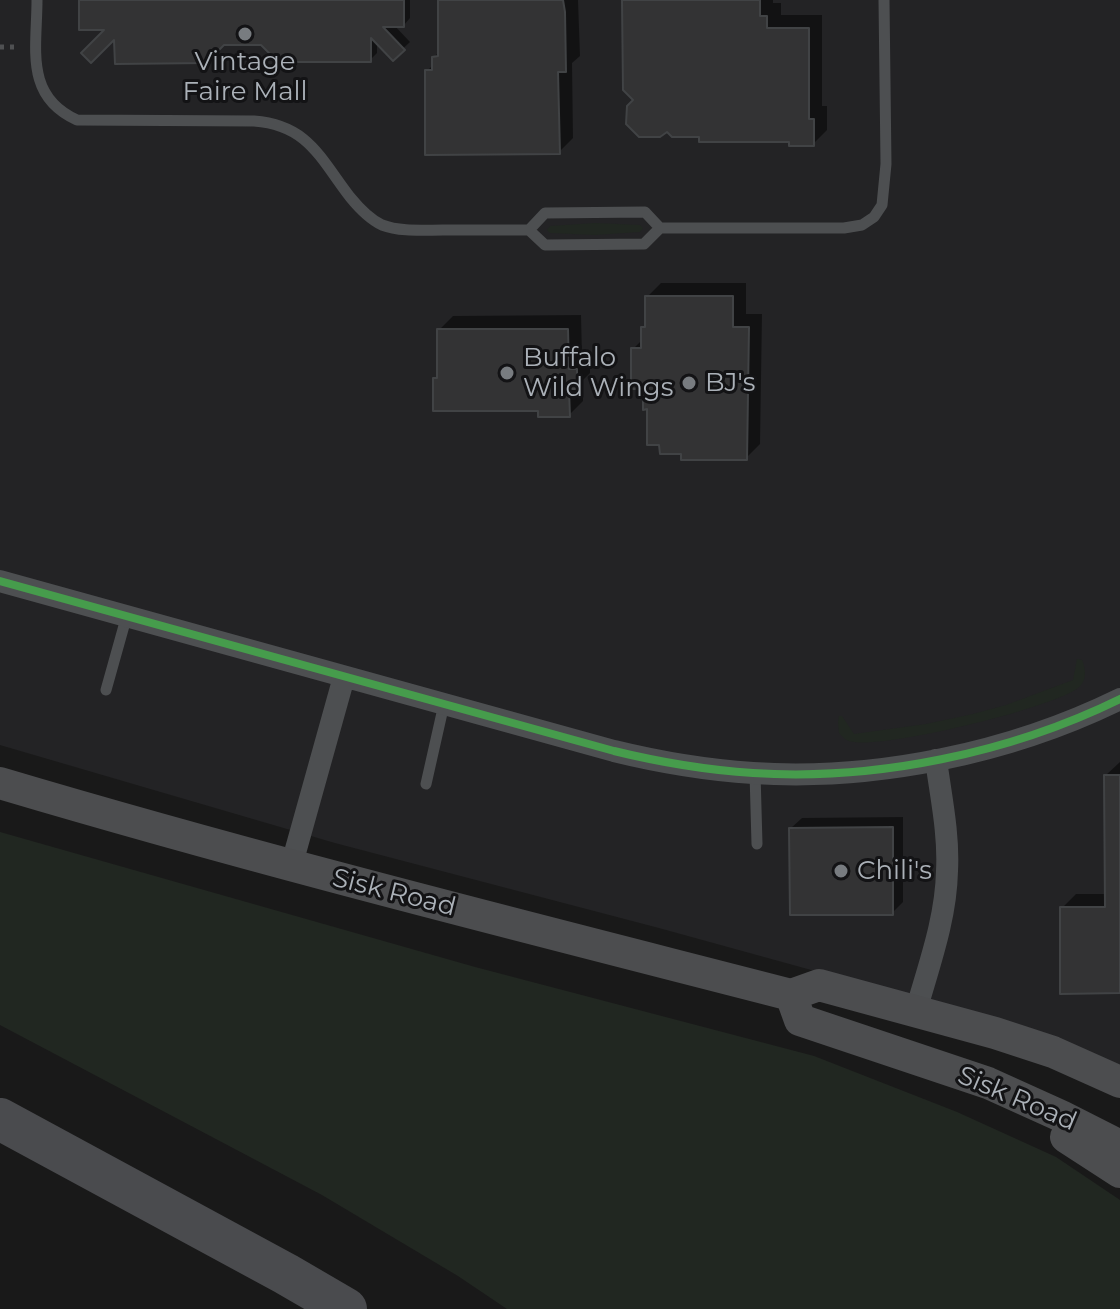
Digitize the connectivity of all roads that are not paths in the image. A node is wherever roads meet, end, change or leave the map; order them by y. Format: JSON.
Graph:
{"nodes":[{"id":1,"x":37,"y":0,"type":"edge"},
{"id":2,"x":884,"y":0,"type":"edge"},
{"id":3,"x":660,"y":228,"type":"junction"},
{"id":4,"x":529,"y":230,"type":"junction"},
{"id":5,"x":0,"y":581,"type":"edge"},
{"id":6,"x":127,"y":615,"type":"junction"},
{"id":7,"x":344,"y":677,"type":"junction"},
{"id":8,"x":106,"y":690,"type":"dead end"},
{"id":9,"x":1120,"y":699,"type":"edge"},
{"id":10,"x":444,"y":704,"type":"junction"},
{"id":11,"x":936,"y":760,"type":"junction"},
{"id":12,"x":755,"y":773,"type":"junction"},
{"id":13,"x":0,"y":783,"type":"edge"},
{"id":14,"x":426,"y":784,"type":"dead end"},
{"id":15,"x":757,"y":844,"type":"dead end"},
{"id":16,"x":291,"y":867,"type":"junction"},
{"id":17,"x":791,"y":995,"type":"junction"},
{"id":18,"x":916,"y":1011,"type":"junction"},
{"id":19,"x":1120,"y":1082,"type":"edge"},
{"id":20,"x":988,"y":1083,"type":"junction"},
{"id":21,"x":0,"y":1119,"type":"edge"},
{"id":22,"x":1120,"y":1146,"type":"edge"},
{"id":23,"x":1120,"y":1172,"type":"edge"},
{"id":24,"x":346,"y":1309,"type":"edge"}],
"edges":[{"from":1,"to":4,"type":"lane"},
{"from":2,"to":3,"type":"lane"},
{"from":3,"to":4,"type":"lane"},
{"from":3,"to":4,"type":"lane"},
{"from":5,"to":6,"type":"street"},
{"from":6,"to":7,"type":"street"},
{"from":6,"to":8,"type":"lane"},
{"from":7,"to":10,"type":"street"},
{"from":7,"to":16,"type":"street"},
{"from":9,"to":11,"type":"street"},
{"from":10,"to":12,"type":"street"},
{"from":10,"to":14,"type":"lane"},
{"from":11,"to":12,"type":"street"},
{"from":11,"to":18,"type":"street"},
{"from":12,"to":15,"type":"lane"},
{"from":13,"to":16,"type":"main road","name":"Sisk Road"},
{"from":16,"to":17,"type":"main road","name":"Sisk Road"},
{"from":17,"to":18,"type":"main road","name":"Sisk Road"},
{"from":17,"to":20,"type":"main road","name":"Sisk Road"},
{"from":18,"to":19,"type":"main road","name":"Sisk Road"},
{"from":20,"to":22,"type":"main road","name":"Sisk Road"},
{"from":20,"to":23,"type":"main road"},
{"from":21,"to":24,"type":"highway"}]}
